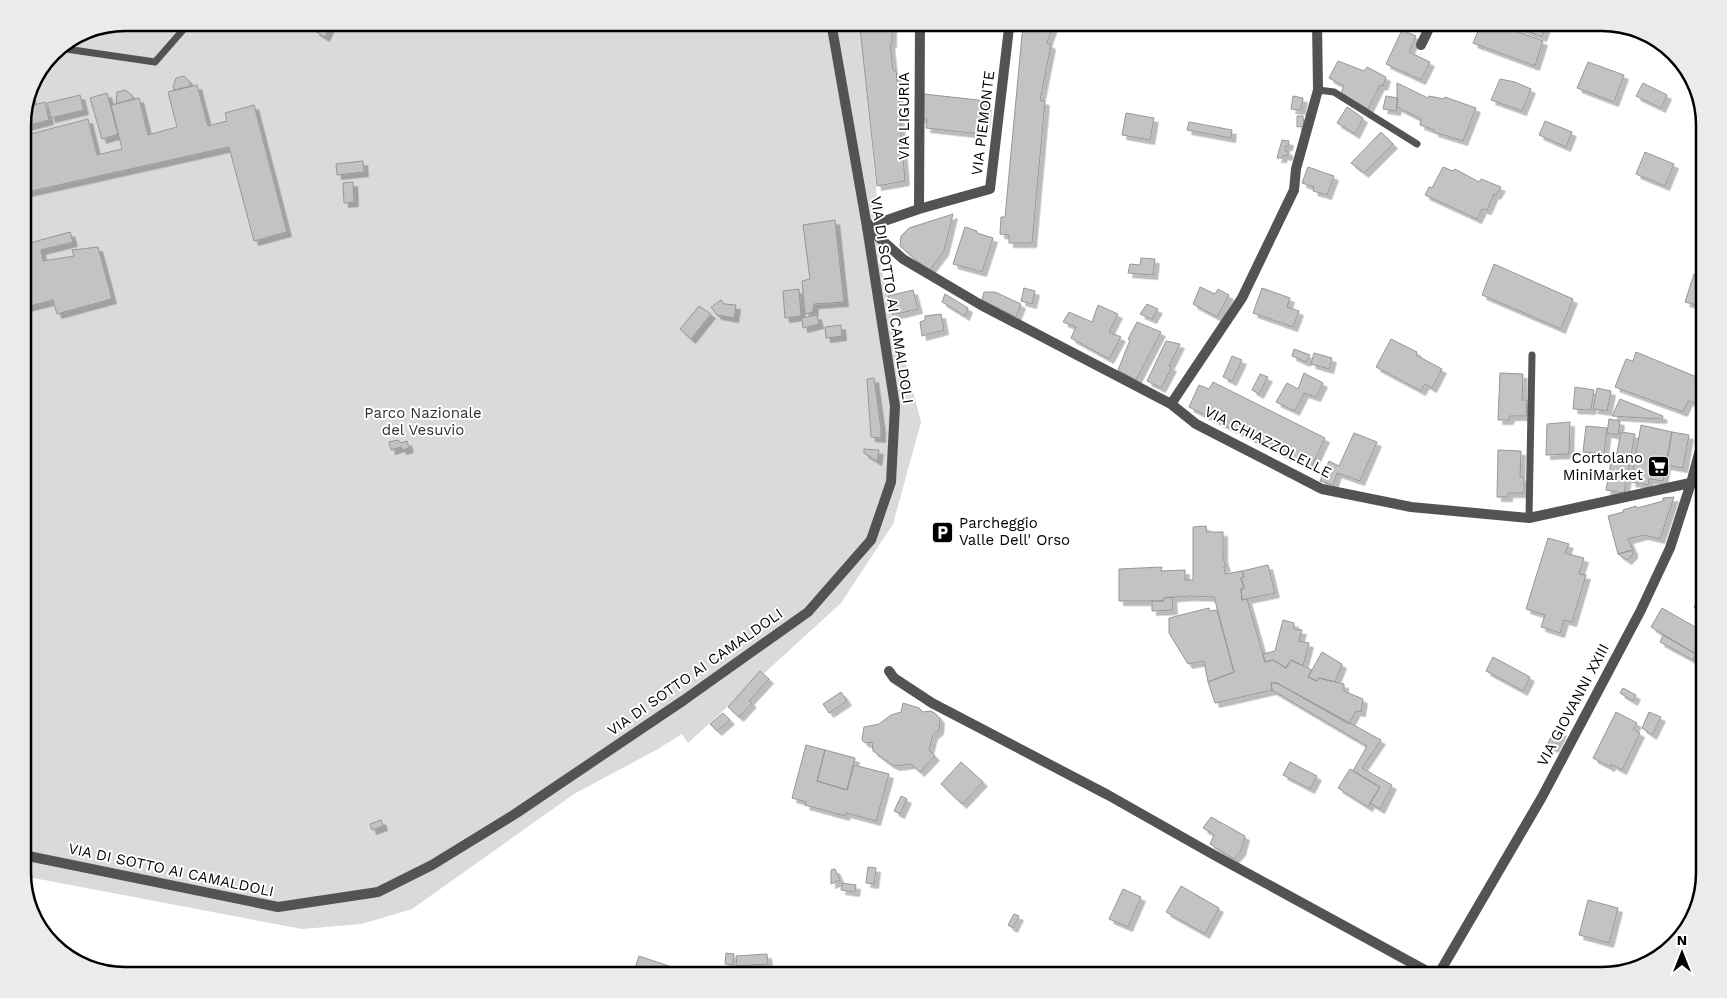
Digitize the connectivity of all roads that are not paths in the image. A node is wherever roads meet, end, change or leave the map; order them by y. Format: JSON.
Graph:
{"nodes":[{"id":1,"x":182,"y":31,"type":"edge"},
{"id":2,"x":833,"y":31,"type":"edge"},
{"id":3,"x":920,"y":31,"type":"edge"},
{"id":4,"x":1009,"y":31,"type":"edge"},
{"id":5,"x":1318,"y":31,"type":"edge"},
{"id":6,"x":1428,"y":31,"type":"edge"},
{"id":7,"x":1421,"y":45,"type":"dead end"},
{"id":8,"x":69,"y":50,"type":"edge"},
{"id":9,"x":1318,"y":90,"type":"junction"},
{"id":10,"x":1417,"y":144,"type":"dead end"},
{"id":11,"x":919,"y":209,"type":"junction"},
{"id":12,"x":867,"y":227,"type":"junction"},
{"id":13,"x":1532,"y":354,"type":"dead end"},
{"id":14,"x":1171,"y":404,"type":"junction"},
{"id":15,"x":1696,"y":465,"type":"edge"},
{"id":16,"x":1696,"y":482,"type":"edge"},
{"id":17,"x":1691,"y":483,"type":"junction"},
{"id":18,"x":1529,"y":518,"type":"junction"},
{"id":19,"x":890,"y":671,"type":"dead end"},
{"id":20,"x":31,"y":856,"type":"edge"},
{"id":21,"x":1419,"y":967,"type":"edge"},
{"id":22,"x":1441,"y":967,"type":"edge"}],
"edges":[{"from":1,"to":8,"type":"lane"},
{"from":2,"to":12,"type":"street","name":"VIA DI SOTTO AI CAMALDOLI"},
{"from":3,"to":11,"type":"street","name":"VIA LIGURIA"},
{"from":4,"to":11,"type":"street","name":"VIA PIEMONTE"},
{"from":5,"to":9,"type":"street"},
{"from":6,"to":7,"type":"street"},
{"from":9,"to":10,"type":"lane"},
{"from":9,"to":14,"type":"street"},
{"from":11,"to":12,"type":"street","name":"VIA PIEMONTE"},
{"from":12,"to":14,"type":"street","name":"VIA CHIAZZOLELLE"},
{"from":12,"to":20,"type":"street","name":"VIA DI SOTTO AI CAMALDOLI"},
{"from":13,"to":18,"type":"lane"},
{"from":14,"to":18,"type":"street","name":"VIA CHIAZZOLELLE"},
{"from":15,"to":17,"type":"street","name":"VIA GIOVANNI XXIII"},
{"from":16,"to":17,"type":"street","name":"VIA CHIAZZOLELLE"},
{"from":17,"to":18,"type":"street","name":"VIA CHIAZZOLELLE"},
{"from":17,"to":22,"type":"street","name":"VIA GIOVANNI XXIII"},
{"from":19,"to":21,"type":"street"}]}
